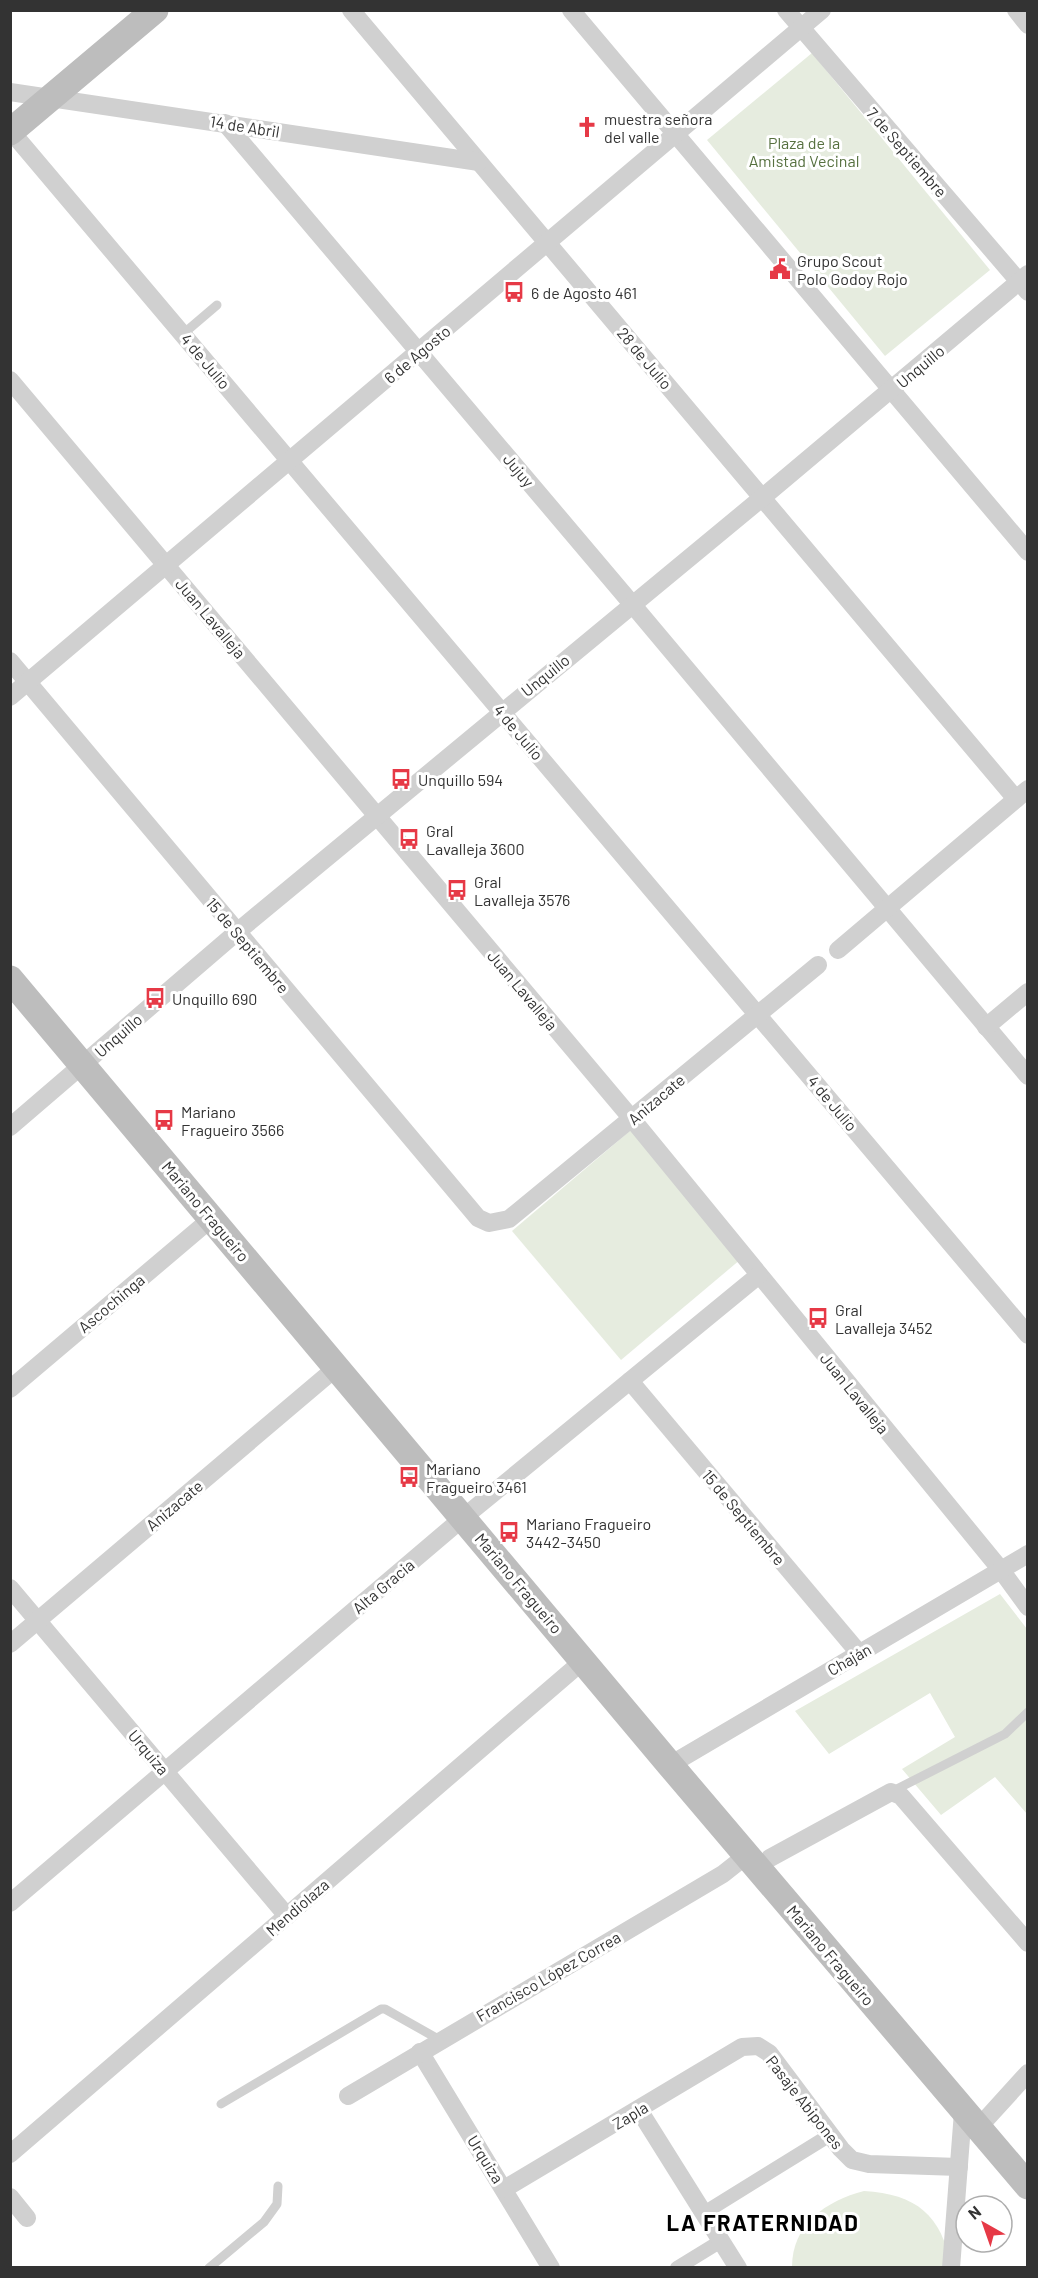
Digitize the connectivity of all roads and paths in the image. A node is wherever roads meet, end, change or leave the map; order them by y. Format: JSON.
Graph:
{"nodes":[{"id":1,"x":351,"y":10,"type":"edge"},
{"id":2,"x":571,"y":10,"type":"edge"},
{"id":3,"x":786,"y":10,"type":"edge"},
{"id":4,"x":822,"y":10,"type":"edge"},
{"id":5,"x":1016,"y":10,"type":"edge"},
{"id":6,"x":141,"y":15,"type":"edge"},
{"id":7,"x":1028,"y":25,"type":"edge"},
{"id":8,"x":801,"y":29,"type":"junction"},
{"id":9,"x":10,"y":92,"type":"edge"},
{"id":10,"x":52,"y":97,"type":"junction"},
{"id":11,"x":225,"y":123,"type":"junction"},
{"id":12,"x":11,"y":131,"type":"edge"},
{"id":13,"x":676,"y":134,"type":"junction"},
{"id":14,"x":479,"y":162,"type":"junction"},
{"id":15,"x":548,"y":243,"type":"junction"},
{"id":16,"x":1024,"y":283,"type":"edge"},
{"id":17,"x":217,"y":305,"type":"dead end"},
{"id":18,"x":183,"y":334,"type":"junction"},
{"id":19,"x":419,"y":352,"type":"junction"},
{"id":20,"x":10,"y":380,"type":"edge"},
{"id":21,"x":891,"y":390,"type":"junction"},
{"id":22,"x":290,"y":460,"type":"junction"},
{"id":23,"x":763,"y":497,"type":"junction"},
{"id":24,"x":1028,"y":552,"type":"edge"},
{"id":25,"x":166,"y":565,"type":"junction"},
{"id":26,"x":632,"y":604,"type":"junction"},
{"id":27,"x":10,"y":661,"type":"edge"},
{"id":28,"x":28,"y":682,"type":"junction"},
{"id":29,"x":10,"y":697,"type":"edge"},
{"id":30,"x":502,"y":711,"type":"junction"},
{"id":31,"x":1022,"y":794,"type":"edge"},
{"id":32,"x":378,"y":816,"type":"junction"},
{"id":33,"x":887,"y":909,"type":"junction"},
{"id":34,"x":237,"y":932,"type":"junction"},
{"id":35,"x":838,"y":950,"type":"dead end"},
{"id":36,"x":818,"y":965,"type":"dead end"},
{"id":37,"x":10,"y":979,"type":"edge"},
{"id":38,"x":1028,"y":992,"type":"edge"},
{"id":39,"x":759,"y":1014,"type":"junction"},
{"id":40,"x":986,"y":1027,"type":"junction"},
{"id":41,"x":84,"y":1065,"type":"junction"},
{"id":42,"x":1028,"y":1076,"type":"edge"},
{"id":43,"x":632,"y":1119,"type":"junction"},
{"id":44,"x":10,"y":1127,"type":"edge"},
{"id":45,"x":212,"y":1218,"type":"junction"},
{"id":46,"x":489,"y":1223,"type":"joint"},
{"id":47,"x":759,"y":1275,"type":"junction"},
{"id":48,"x":1028,"y":1335,"type":"edge"},
{"id":49,"x":338,"y":1367,"type":"junction"},
{"id":50,"x":630,"y":1381,"type":"junction"},
{"id":51,"x":10,"y":1389,"type":"edge"},
{"id":52,"x":464,"y":1517,"type":"junction"},
{"id":53,"x":1028,"y":1554,"type":"edge"},
{"id":54,"x":1001,"y":1570,"type":"junction"},
{"id":55,"x":10,"y":1588,"type":"edge"},
{"id":56,"x":1028,"y":1607,"type":"edge"},
{"id":57,"x":38,"y":1620,"type":"junction"},
{"id":58,"x":10,"y":1644,"type":"edge"},
{"id":59,"x":859,"y":1653,"type":"junction"},
{"id":60,"x":584,"y":1660,"type":"junction"},
{"id":61,"x":1028,"y":1712,"type":"edge"},
{"id":62,"x":670,"y":1765,"type":"junction"},
{"id":63,"x":165,"y":1772,"type":"junction"},
{"id":64,"x":891,"y":1792,"type":"junction"},
{"id":65,"x":759,"y":1856,"type":"junction"},
{"id":66,"x":10,"y":1902,"type":"edge"},
{"id":67,"x":287,"y":1916,"type":"junction"},
{"id":68,"x":1028,"y":1943,"type":"edge"},
{"id":69,"x":440,"y":2040,"type":"junction"},
{"id":70,"x":758,"y":2046,"type":"joint"},
{"id":71,"x":420,"y":2052,"type":"junction"},
{"id":72,"x":1028,"y":2073,"type":"edge"},
{"id":73,"x":348,"y":2096,"type":"dead end"},
{"id":74,"x":221,"y":2104,"type":"dead end"},
{"id":75,"x":639,"y":2110,"type":"junction"},
{"id":76,"x":970,"y":2120,"type":"junction"},
{"id":77,"x":830,"y":2135,"type":"junction"},
{"id":78,"x":10,"y":2154,"type":"edge"},
{"id":79,"x":959,"y":2167,"type":"junction"},
{"id":80,"x":278,"y":2186,"type":"dead end"},
{"id":81,"x":1028,"y":2186,"type":"edge"},
{"id":82,"x":504,"y":2189,"type":"junction"},
{"id":83,"x":704,"y":2213,"type":"junction"},
{"id":84,"x":721,"y":2241,"type":"junction"},
{"id":85,"x":209,"y":2268,"type":"edge"},
{"id":86,"x":551,"y":2268,"type":"edge"},
{"id":87,"x":676,"y":2268,"type":"edge"},
{"id":88,"x":738,"y":2268,"type":"edge"},
{"id":89,"x":951,"y":2268,"type":"edge"}],
"edges":[{"from":1,"to":14,"type":"street","name":"28 de Julio"},
{"from":2,"to":13,"type":"street"},
{"from":3,"to":8,"type":"street","name":"7 de Septiembre"},
{"from":4,"to":8,"type":"street","name":"6 de Agosto"},
{"from":5,"to":7,"type":"street"},
{"from":6,"to":10,"type":"main road"},
{"from":8,"to":13,"type":"street","name":"6 de Agosto"},
{"from":8,"to":16,"type":"street","name":"7 de Septiembre"},
{"from":9,"to":10,"type":"street","name":"14 de Abril"},
{"from":10,"to":11,"type":"street","name":"14 de Abril"},
{"from":10,"to":12,"type":"main road"},
{"from":11,"to":14,"type":"street","name":"14 de Abril"},
{"from":11,"to":19,"type":"street","name":"Jujuy"},
{"from":12,"to":18,"type":"street","name":"4 de Julio"},
{"from":13,"to":15,"type":"street","name":"6 de Agosto"},
{"from":13,"to":21,"type":"street"},
{"from":14,"to":15,"type":"street","name":"28 de Julio"},
{"from":15,"to":19,"type":"street","name":"6 de Agosto"},
{"from":15,"to":23,"type":"street","name":"28 de Julio"},
{"from":16,"to":21,"type":"street","name":"Unquillo"},
{"from":17,"to":18,"type":"lane"},
{"from":18,"to":22,"type":"street","name":"4 de Julio"},
{"from":19,"to":22,"type":"street","name":"6 de Agosto"},
{"from":19,"to":26,"type":"street","name":"Jujuy"},
{"from":20,"to":25,"type":"street","name":"Juan Lavalleja"},
{"from":21,"to":23,"type":"street","name":"Unquillo"},
{"from":21,"to":24,"type":"street"},
{"from":22,"to":25,"type":"street","name":"6 de Agosto"},
{"from":22,"to":30,"type":"street","name":"4 de Julio"},
{"from":23,"to":26,"type":"street","name":"Unquillo"},
{"from":23,"to":31,"type":"street","name":"28 de Julio"},
{"from":25,"to":28,"type":"street","name":"6 de Agosto"},
{"from":25,"to":32,"type":"street","name":"Juan Lavalleja"},
{"from":26,"to":30,"type":"street","name":"Unquillo"},
{"from":26,"to":33,"type":"street","name":"Jujuy"},
{"from":27,"to":28,"type":"street","name":"15 de Septiembre"},
{"from":28,"to":29,"type":"street","name":"6 de Agosto"},
{"from":28,"to":34,"type":"street","name":"15 de Septiembre"},
{"from":30,"to":32,"type":"street","name":"Unquillo"},
{"from":30,"to":39,"type":"street","name":"4 de Julio"},
{"from":31,"to":33,"type":"street"},
{"from":32,"to":34,"type":"street","name":"Unquillo"},
{"from":32,"to":43,"type":"street","name":"Juan Lavalleja"},
{"from":33,"to":35,"type":"street"},
{"from":33,"to":40,"type":"street","name":"Jujuy"},
{"from":34,"to":41,"type":"street","name":"Unquillo"},
{"from":34,"to":46,"type":"street","name":"15 de Septiembre"},
{"from":36,"to":39,"type":"street","name":"Anizacate"},
{"from":37,"to":41,"type":"main road","name":"Mariano Fragueiro"},
{"from":38,"to":40,"type":"street"},
{"from":39,"to":43,"type":"street","name":"Anizacate"},
{"from":39,"to":48,"type":"street","name":"4 de Julio"},
{"from":40,"to":42,"type":"street","name":"Jujuy"},
{"from":41,"to":44,"type":"street","name":"Unquillo"},
{"from":41,"to":45,"type":"main road","name":"Mariano Fragueiro"},
{"from":43,"to":46,"type":"street","name":"Anizacate"},
{"from":43,"to":47,"type":"street","name":"Juan Lavalleja"},
{"from":45,"to":49,"type":"main road","name":"Mariano Fragueiro"},
{"from":45,"to":51,"type":"street","name":"Ascochinga"},
{"from":47,"to":50,"type":"street","name":"Alta Gracia"},
{"from":47,"to":54,"type":"street","name":"Juan Lavalleja"},
{"from":49,"to":52,"type":"main road","name":"Mariano Fragueiro"},
{"from":49,"to":57,"type":"street","name":"Anizacate"},
{"from":50,"to":52,"type":"street","name":"Alta Gracia"},
{"from":50,"to":59,"type":"street","name":"15 de Septiembre"},
{"from":52,"to":60,"type":"main road","name":"Mariano Fragueiro"},
{"from":52,"to":63,"type":"street","name":"Alta Gracia"},
{"from":53,"to":54,"type":"street","name":"Chaján"},
{"from":54,"to":56,"type":"street","name":"Juan Lavalleja"},
{"from":54,"to":59,"type":"street","name":"Chaján"},
{"from":55,"to":57,"type":"street","name":"Urquiza"},
{"from":57,"to":58,"type":"street","name":"Anizacate"},
{"from":57,"to":63,"type":"street","name":"Urquiza"},
{"from":59,"to":62,"type":"street","name":"Chaján"},
{"from":60,"to":62,"type":"main road","name":"Mariano Fragueiro"},
{"from":60,"to":67,"type":"street","name":"Mendiolaza"},
{"from":61,"to":64,"type":"lane"},
{"from":62,"to":65,"type":"main road","name":"Mariano Fragueiro"},
{"from":63,"to":66,"type":"street","name":"Alta Gracia"},
{"from":63,"to":67,"type":"street","name":"Urquiza"},
{"from":64,"to":65,"type":"street","name":"Francisco López Correa"},
{"from":64,"to":68,"type":"street"},
{"from":65,"to":69,"type":"street","name":"Francisco López Correa"},
{"from":65,"to":76,"type":"main road","name":"Mariano Fragueiro"},
{"from":67,"to":78,"type":"street","name":"Mendiolaza"},
{"from":69,"to":71,"type":"street","name":"Francisco López Correa"},
{"from":69,"to":74,"type":"lane"},
{"from":70,"to":75,"type":"street","name":"Zapla"},
{"from":70,"to":77,"type":"street","name":"Pasaje Abipones"},
{"from":71,"to":73,"type":"street","name":"Francisco López Correa"},
{"from":71,"to":82,"type":"street","name":"Urquiza"},
{"from":72,"to":76,"type":"street"},
{"from":75,"to":82,"type":"street","name":"Zapla"},
{"from":75,"to":83,"type":"street"},
{"from":76,"to":79,"type":"street"},
{"from":76,"to":81,"type":"main road","name":"Mariano Fragueiro"},
{"from":77,"to":79,"type":"street","name":"Pasaje Abipones"},
{"from":77,"to":83,"type":"street"},
{"from":79,"to":89,"type":"street"},
{"from":80,"to":85,"type":"lane"},
{"from":82,"to":86,"type":"street","name":"Urquiza"},
{"from":83,"to":84,"type":"street"},
{"from":84,"to":87,"type":"street"},
{"from":84,"to":88,"type":"street"}]}
